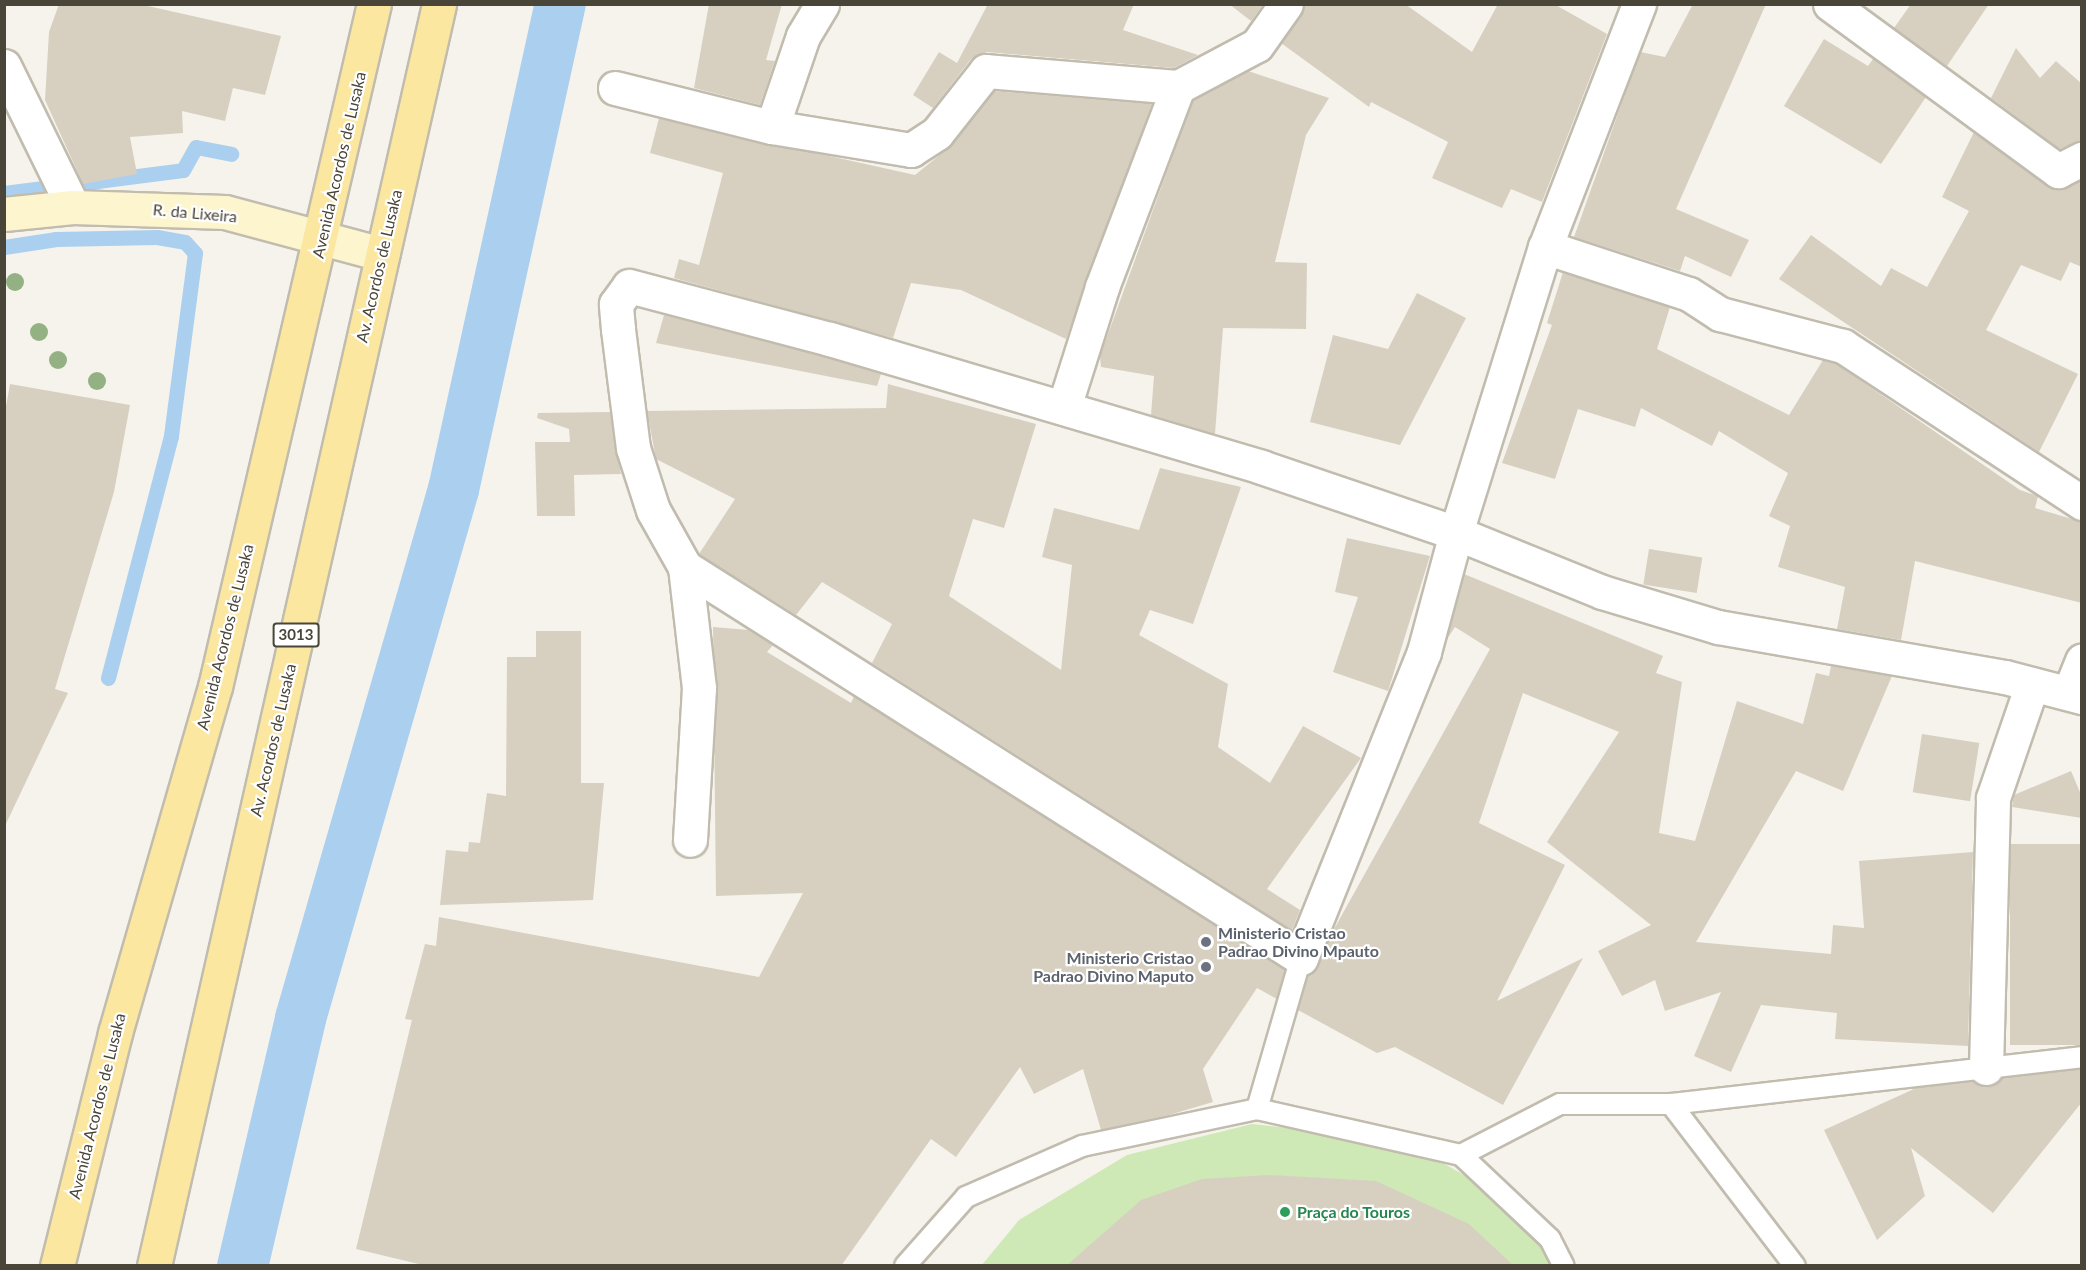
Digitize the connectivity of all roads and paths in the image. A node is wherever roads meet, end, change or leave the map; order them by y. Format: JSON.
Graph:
{"nodes":[{"id":1,"x":374,"y":4,"type":"edge"},
{"id":2,"x":439,"y":4,"type":"edge"},
{"id":3,"x":822,"y":4,"type":"edge"},
{"id":4,"x":1286,"y":4,"type":"edge"},
{"id":5,"x":1638,"y":4,"type":"edge"},
{"id":6,"x":1830,"y":4,"type":"edge"},
{"id":7,"x":4,"y":66,"type":"edge"},
{"id":8,"x":1179,"y":87,"type":"junction"},
{"id":9,"x":615,"y":88,"type":"dead end"},
{"id":10,"x":772,"y":127,"type":"junction"},
{"id":11,"x":2082,"y":159,"type":"edge"},
{"id":12,"x":74,"y":207,"type":"junction"},
{"id":13,"x":4,"y":214,"type":"edge"},
{"id":14,"x":324,"y":238,"type":"junction"},
{"id":15,"x":1545,"y":247,"type":"junction"},
{"id":16,"x":382,"y":254,"type":"junction"},
{"id":17,"x":1064,"y":407,"type":"junction"},
{"id":18,"x":2080,"y":498,"type":"edge"},
{"id":19,"x":1456,"y":532,"type":"junction"},
{"id":20,"x":685,"y":567,"type":"junction"},
{"id":21,"x":2082,"y":660,"type":"edge"},
{"id":22,"x":2032,"y":685,"type":"junction"},
{"id":23,"x":2075,"y":695,"type":"edge"},
{"id":24,"x":690,"y":840,"type":"dead end"},
{"id":25,"x":1301,"y":958,"type":"junction"},
{"id":26,"x":2082,"y":1057,"type":"edge"},
{"id":27,"x":1986,"y":1068,"type":"junction"},
{"id":28,"x":1671,"y":1104,"type":"junction"},
{"id":29,"x":1257,"y":1109,"type":"junction"},
{"id":30,"x":1461,"y":1155,"type":"junction"},
{"id":31,"x":57,"y":1266,"type":"edge"},
{"id":32,"x":154,"y":1266,"type":"edge"},
{"id":33,"x":905,"y":1266,"type":"edge"},
{"id":34,"x":1564,"y":1266,"type":"edge"},
{"id":35,"x":1795,"y":1266,"type":"edge"}],
"edges":[{"from":1,"to":14,"type":"main road","name":"Avenida Acordos de Lusaka"},
{"from":2,"to":16,"type":"main road","name":"Av. Acordos de Lusaka","number":"3013"},
{"from":3,"to":10,"type":"street"},
{"from":4,"to":8,"type":"street"},
{"from":5,"to":15,"type":"street"},
{"from":6,"to":11,"type":"street"},
{"from":7,"to":12,"type":"street"},
{"from":8,"to":10,"type":"street"},
{"from":8,"to":17,"type":"street"},
{"from":9,"to":10,"type":"street"},
{"from":12,"to":13,"type":"street","name":"R. da Lixeira"},
{"from":12,"to":14,"type":"street","name":"R. da Lixeira"},
{"from":14,"to":16,"type":"street","name":"R. da Lixeira"},
{"from":14,"to":31,"type":"main road","name":"Avenida Acordos de Lusaka"},
{"from":15,"to":18,"type":"street"},
{"from":15,"to":19,"type":"street"},
{"from":16,"to":32,"type":"main road","name":"Av. Acordos de Lusaka","number":"3013"},
{"from":17,"to":19,"type":"street"},
{"from":17,"to":20,"type":"street"},
{"from":19,"to":22,"type":"street"},
{"from":19,"to":25,"type":"street"},
{"from":20,"to":24,"type":"street"},
{"from":20,"to":25,"type":"street"},
{"from":21,"to":23,"type":"street"},
{"from":22,"to":23,"type":"street"},
{"from":22,"to":27,"type":"street"},
{"from":25,"to":29,"type":"lane"},
{"from":26,"to":27,"type":"lane"},
{"from":27,"to":28,"type":"lane"},
{"from":28,"to":30,"type":"lane"},
{"from":28,"to":35,"type":"lane"},
{"from":29,"to":30,"type":"lane"},
{"from":29,"to":33,"type":"lane"},
{"from":30,"to":34,"type":"lane"}]}
